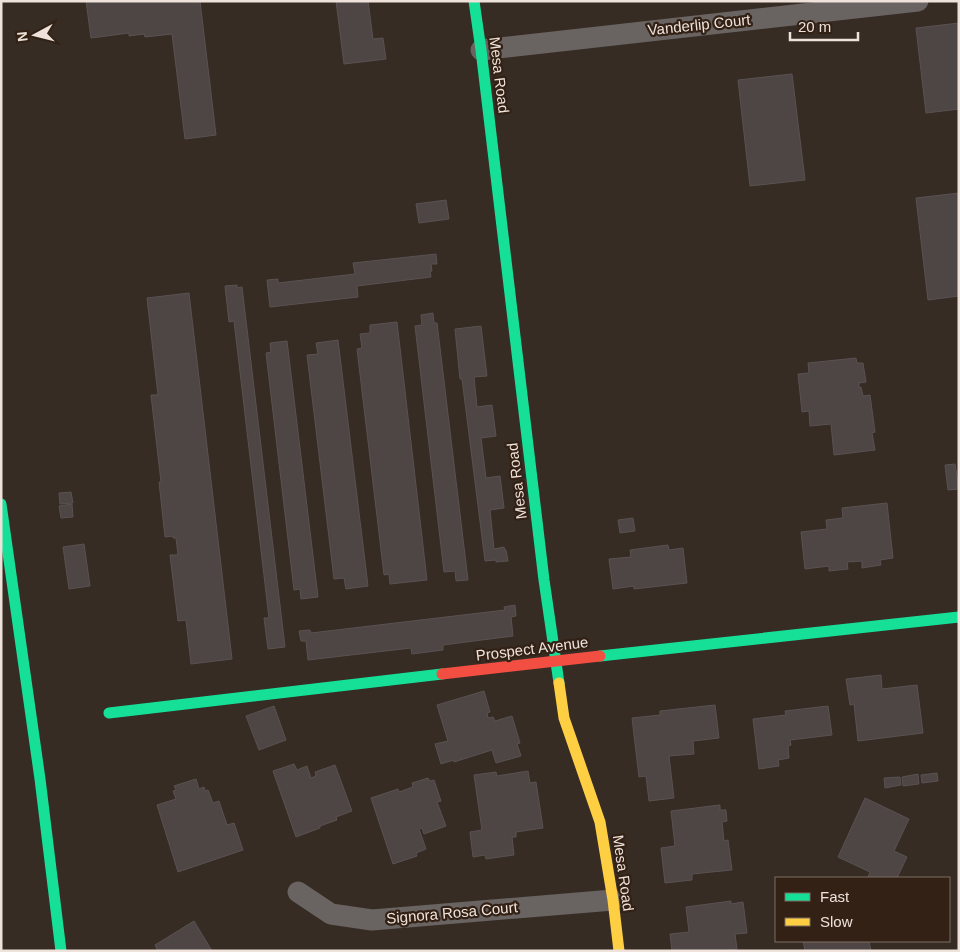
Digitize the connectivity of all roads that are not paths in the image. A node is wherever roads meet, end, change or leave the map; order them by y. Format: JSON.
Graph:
{"nodes":[{"id":1,"x":474,"y":1,"type":"edge"},
{"id":2,"x":918,"y":1,"type":"edge"},
{"id":3,"x":481,"y":50,"type":"junction"},
{"id":4,"x":1,"y":504,"type":"edge"},
{"id":5,"x":959,"y":617,"type":"edge"},
{"id":6,"x":555,"y":661,"type":"junction"},
{"id":7,"x":109,"y":713,"type":"dead end"},
{"id":8,"x":298,"y":892,"type":"dead end"},
{"id":9,"x":612,"y":900,"type":"junction"},
{"id":10,"x":61,"y":951,"type":"edge"},
{"id":11,"x":619,"y":951,"type":"edge"}],
"edges":[{"from":1,"to":3,"type":"main road","name":"Mesa Road"},
{"from":2,"to":3,"type":"street","name":"Vanderlip Court"},
{"from":3,"to":6,"type":"main road","name":"Mesa Road"},
{"from":4,"to":10,"type":"main road"},
{"from":5,"to":6,"type":"main road","name":"Prospect Avenue"},
{"from":6,"to":7,"type":"main road","name":"Prospect Avenue"},
{"from":6,"to":9,"type":"main road","name":"Mesa Road"},
{"from":8,"to":9,"type":"street","name":"Signora Rosa Court"},
{"from":9,"to":11,"type":"main road","name":"Mesa Road"}]}
